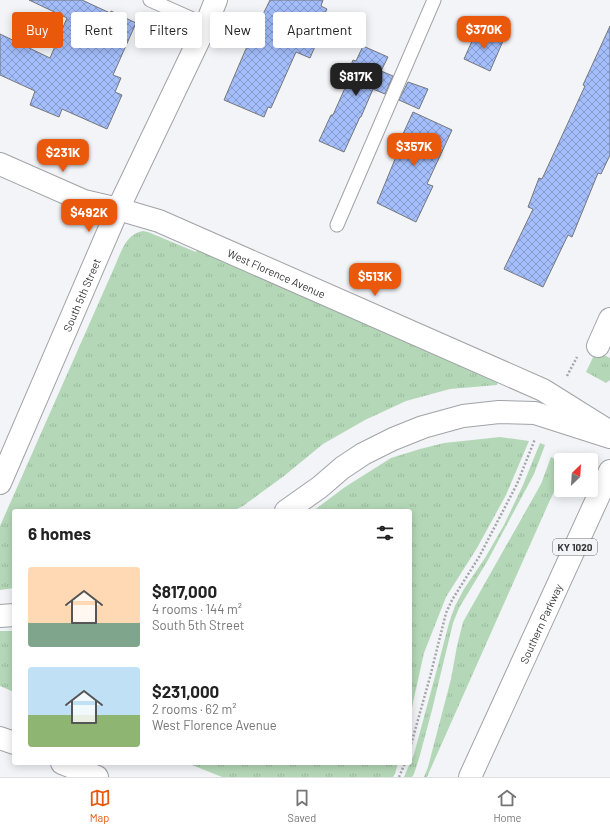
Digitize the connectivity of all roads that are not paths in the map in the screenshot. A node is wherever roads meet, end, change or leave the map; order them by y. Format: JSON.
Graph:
{"nodes":[{"id":1,"x":150,"y":0,"type":"edge"},
{"id":2,"x":216,"y":0,"type":"edge"},
{"id":3,"x":434,"y":0,"type":"edge"},
{"id":4,"x":206,"y":25,"type":"junction"},
{"id":5,"x":0,"y":164,"type":"edge"},
{"id":6,"x":118,"y":209,"type":"junction"},
{"id":7,"x":337,"y":225,"type":"dead end"},
{"id":8,"x":610,"y":318,"type":"edge"},
{"id":9,"x":589,"y":349,"type":"road end"},
{"id":10,"x":610,"y":432,"type":"edge"},
{"id":11,"x":610,"y":437,"type":"edge"},
{"id":12,"x":610,"y":471,"type":"edge"},
{"id":13,"x":0,"y":482,"type":"edge"},
{"id":14,"x":289,"y":509,"type":"edge"},
{"id":15,"x":12,"y":615,"type":"edge"},
{"id":16,"x":0,"y":616,"type":"edge"},
{"id":17,"x":0,"y":738,"type":"edge"},
{"id":18,"x":12,"y":742,"type":"edge"},
{"id":19,"x":67,"y":765,"type":"edge"},
{"id":20,"x":97,"y":777,"type":"edge"},
{"id":21,"x":470,"y":777,"type":"edge"}],
"edges":[{"from":1,"to":4,"type":"lane"},
{"from":2,"to":4,"type":"main road","name":"South 5th Street"},
{"from":3,"to":7,"type":"lane"},
{"from":4,"to":6,"type":"main road","name":"South 5th Street"},
{"from":5,"to":6,"type":"main road","name":"West Florence Avenue"},
{"from":6,"to":10,"type":"main road","name":"West Florence Avenue"},
{"from":6,"to":13,"type":"main road","name":"South 5th Street"},
{"from":8,"to":9,"type":"main road"},
{"from":11,"to":14,"type":"main road"},
{"from":12,"to":21,"type":"main road","name":"Southern Parkway","number":"KY 1020"},
{"from":15,"to":16,"type":"main road"},
{"from":17,"to":18,"type":"main road"},
{"from":19,"to":20,"type":"main road"}]}
